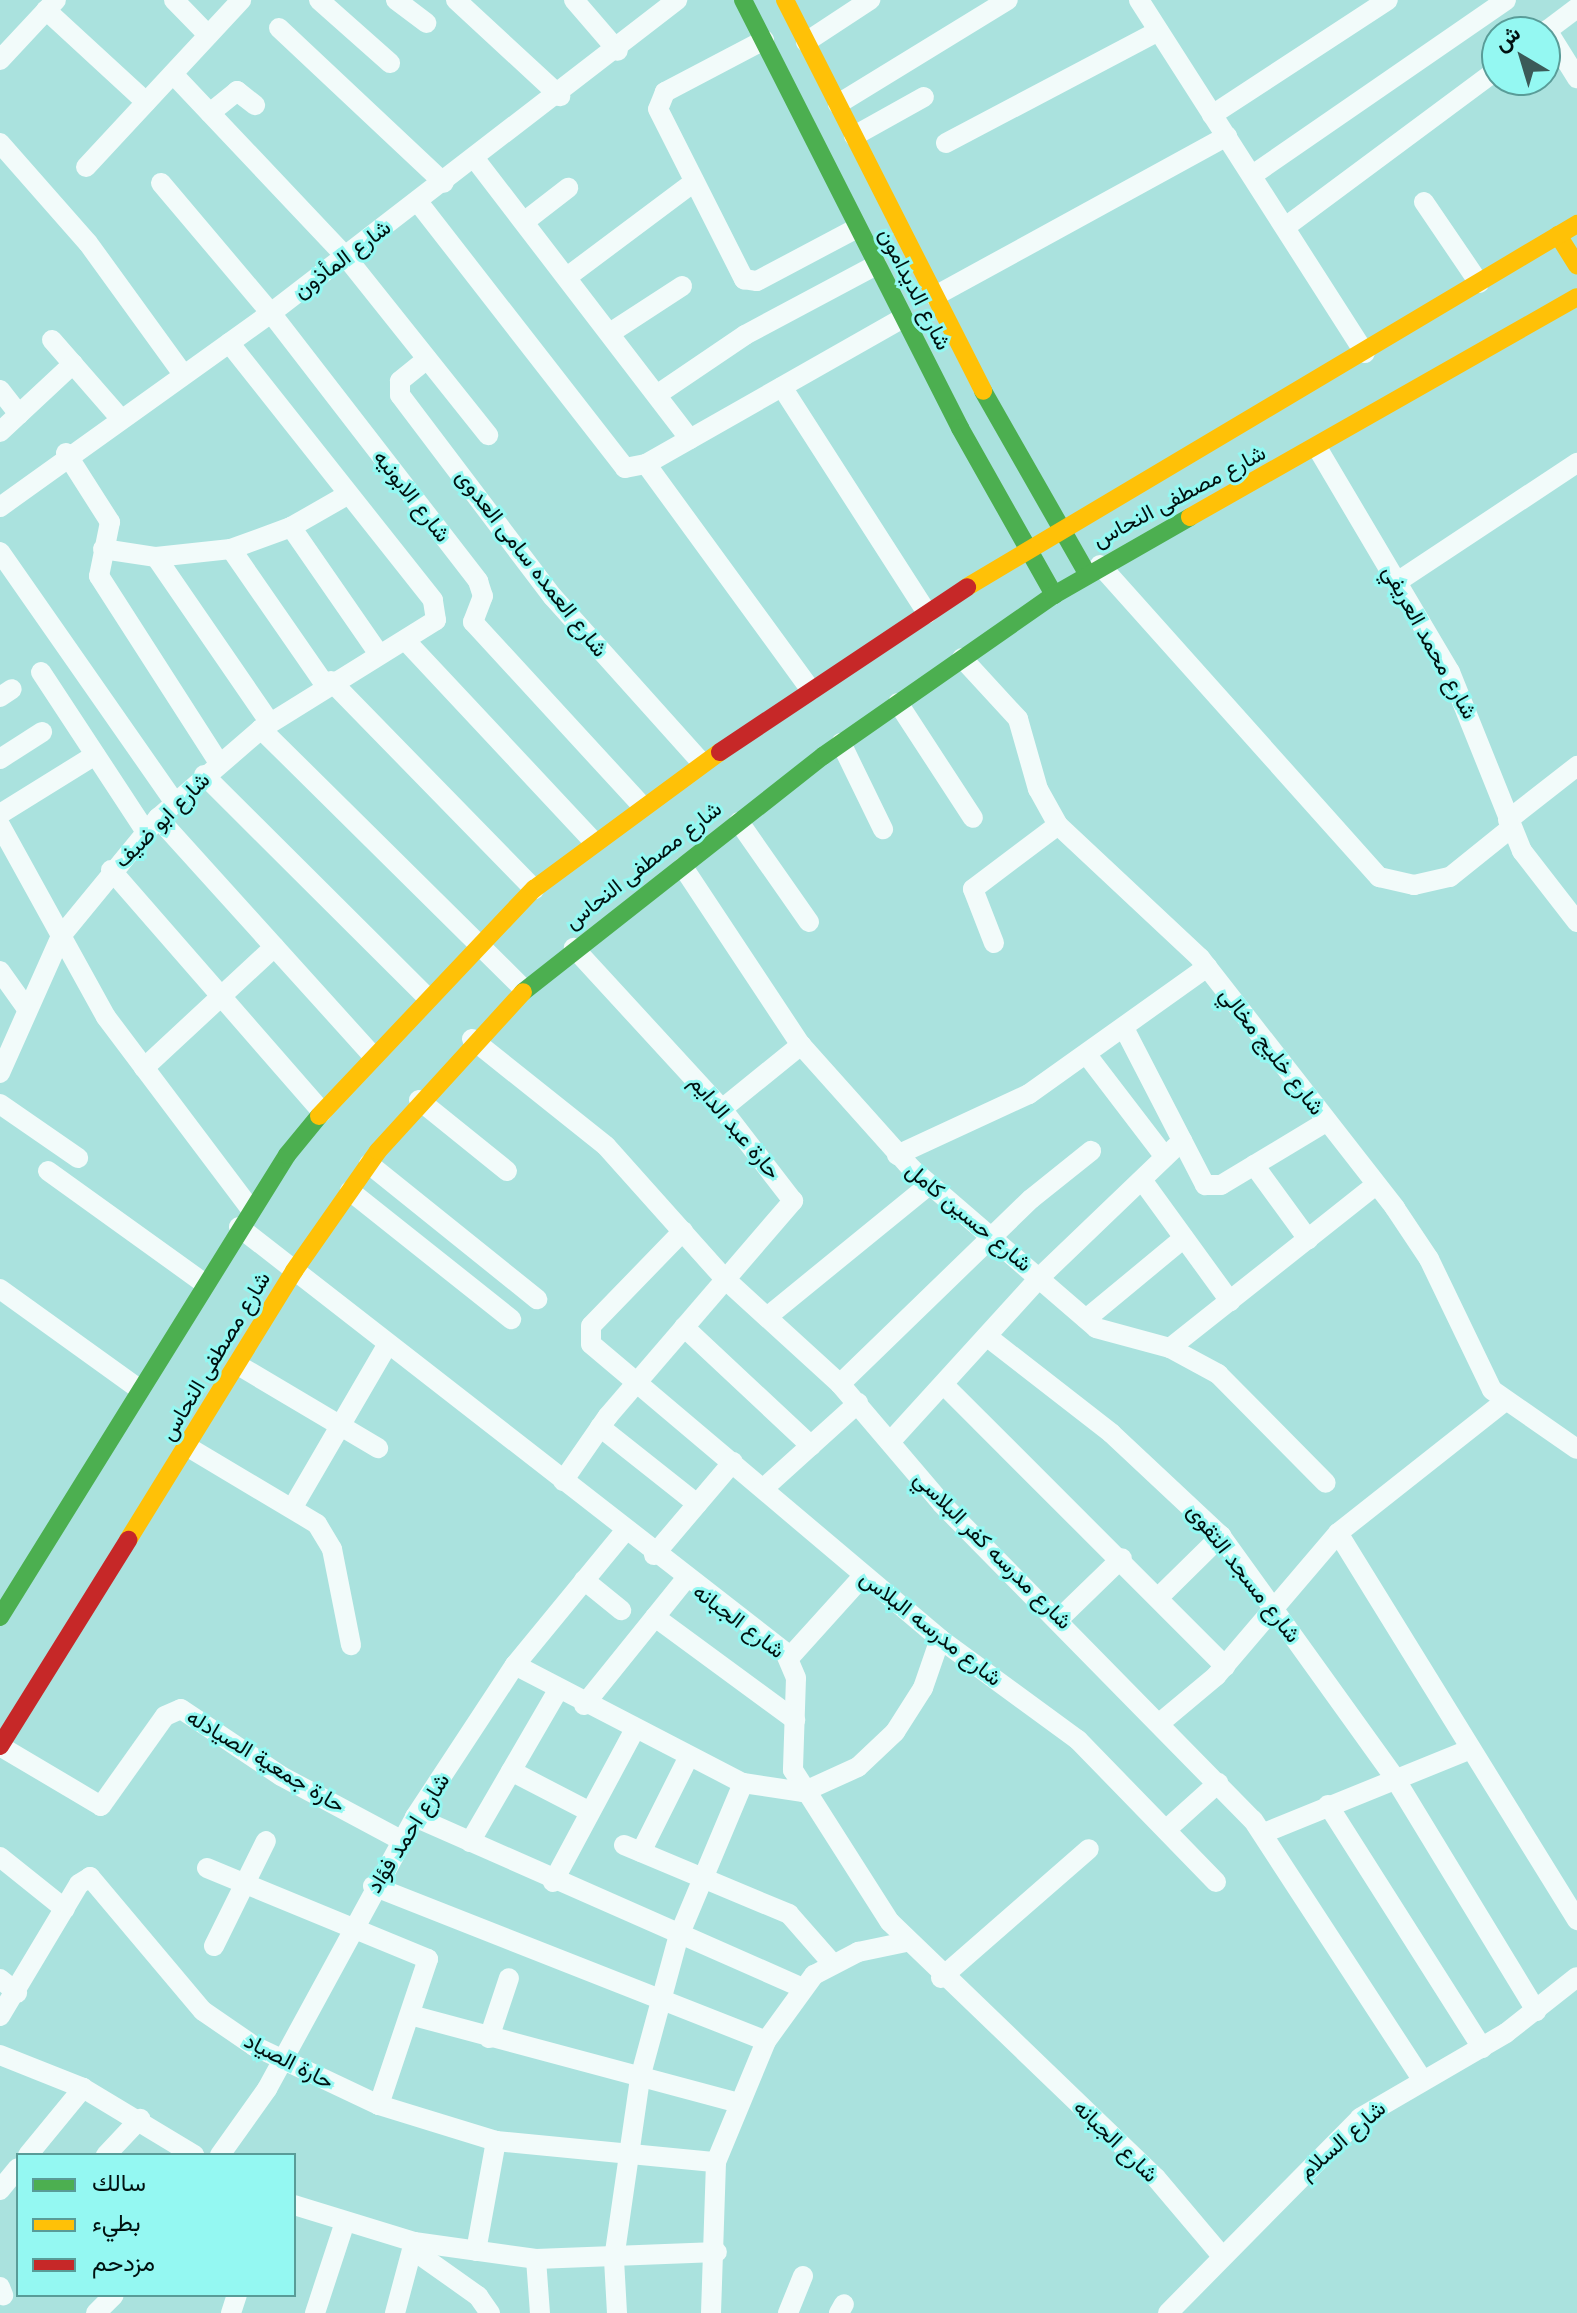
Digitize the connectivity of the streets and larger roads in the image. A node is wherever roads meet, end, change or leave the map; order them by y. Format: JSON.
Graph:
{"nodes":[{"id":1,"x":174,"y":0,"type":"edge"},
{"id":2,"x":241,"y":0,"type":"edge"},
{"id":3,"x":319,"y":0,"type":"edge"},
{"id":4,"x":396,"y":0,"type":"edge"},
{"id":5,"x":456,"y":0,"type":"edge"},
{"id":6,"x":574,"y":0,"type":"edge"},
{"id":7,"x":677,"y":0,"type":"edge"},
{"id":8,"x":743,"y":0,"type":"edge"},
{"id":9,"x":785,"y":0,"type":"edge"},
{"id":10,"x":870,"y":0,"type":"edge"},
{"id":11,"x":1008,"y":0,"type":"edge"},
{"id":12,"x":1139,"y":0,"type":"edge"},
{"id":13,"x":1388,"y":0,"type":"edge"},
{"id":14,"x":1506,"y":0,"type":"edge"},
{"id":15,"x":51,"y":5,"type":"edge"},
{"id":16,"x":426,"y":23,"type":"dead end"},
{"id":17,"x":279,"y":28,"type":"dead end"},
{"id":18,"x":1158,"y":31,"type":"junction"},
{"id":19,"x":208,"y":35,"type":"junction"},
{"id":20,"x":764,"y":40,"type":"junction"},
{"id":21,"x":806,"y":42,"type":"junction"},
{"id":22,"x":618,"y":51,"type":"junction"},
{"id":23,"x":2,"y":52,"type":"edge"},
{"id":24,"x":1561,"y":54,"type":"edge"},
{"id":25,"x":390,"y":63,"type":"dead end"},
{"id":26,"x":173,"y":74,"type":"junction"},
{"id":27,"x":1577,"y":78,"type":"edge"},
{"id":28,"x":1481,"y":82,"type":"edge"},
{"id":29,"x":560,"y":96,"type":"junction"},
{"id":30,"x":924,"y":97,"type":"dead end"},
{"id":31,"x":146,"y":102,"type":"junction"},
{"id":32,"x":838,"y":104,"type":"junction"},
{"id":33,"x":255,"y":105,"type":"dead end"},
{"id":34,"x":210,"y":113,"type":"junction"},
{"id":35,"x":1212,"y":115,"type":"junction"},
{"id":36,"x":854,"y":136,"type":"junction"},
{"id":37,"x":1227,"y":136,"type":"junction"},
{"id":38,"x":0,"y":143,"type":"edge"},
{"id":39,"x":946,"y":143,"type":"dead end"},
{"id":40,"x":475,"y":159,"type":"junction"},
{"id":41,"x":86,"y":167,"type":"dead end"},
{"id":42,"x":1254,"y":174,"type":"junction"},
{"id":43,"x":694,"y":182,"type":"junction"},
{"id":44,"x":161,"y":183,"type":"dead end"},
{"id":45,"x":444,"y":183,"type":"junction"},
{"id":46,"x":568,"y":188,"type":"dead end"},
{"id":47,"x":418,"y":202,"type":"junction"},
{"id":48,"x":1424,"y":202,"type":"dead end"},
{"id":49,"x":524,"y":222,"type":"junction"},
{"id":50,"x":1577,"y":224,"type":"edge"},
{"id":51,"x":1288,"y":225,"type":"junction"},
{"id":52,"x":857,"y":228,"type":"junction"},
{"id":53,"x":1558,"y":235,"type":"junction"},
{"id":54,"x":346,"y":257,"type":"junction"},
{"id":55,"x":876,"y":265,"type":"junction"},
{"id":56,"x":1577,"y":265,"type":"edge"},
{"id":57,"x":567,"y":277,"type":"junction"},
{"id":58,"x":1479,"y":283,"type":"junction"},
{"id":59,"x":682,"y":286,"type":"dead end"},
{"id":60,"x":935,"y":296,"type":"junction"},
{"id":61,"x":1577,"y":297,"type":"edge"},
{"id":62,"x":271,"y":313,"type":"junction"},
{"id":63,"x":903,"y":318,"type":"junction"},
{"id":64,"x":610,"y":333,"type":"junction"},
{"id":65,"x":52,"y":340,"type":"dead end"},
{"id":66,"x":229,"y":343,"type":"junction"},
{"id":67,"x":1365,"y":353,"type":"junction"},
{"id":68,"x":427,"y":359,"type":"junction"},
{"id":69,"x":73,"y":364,"type":"junction"},
{"id":70,"x":183,"y":374,"type":"junction"},
{"id":71,"x":782,"y":387,"type":"junction"},
{"id":72,"x":0,"y":390,"type":"edge"},
{"id":73,"x":658,"y":394,"type":"junction"},
{"id":74,"x":19,"y":414,"type":"junction"},
{"id":75,"x":120,"y":418,"type":"junction"},
{"id":76,"x":0,"y":432,"type":"edge"},
{"id":77,"x":488,"y":435,"type":"dead end"},
{"id":78,"x":690,"y":439,"type":"junction"},
{"id":79,"x":1318,"y":449,"type":"junction"},
{"id":80,"x":66,"y":453,"type":"junction"},
{"id":81,"x":1577,"y":463,"type":"edge"},
{"id":82,"x":646,"y":464,"type":"junction"},
{"id":83,"x":347,"y":495,"type":"junction"},
{"id":84,"x":0,"y":507,"type":"edge"},
{"id":85,"x":291,"y":527,"type":"junction"},
{"id":86,"x":1060,"y":527,"type":"junction"},
{"id":87,"x":1026,"y":548,"type":"junction"},
{"id":88,"x":103,"y":549,"type":"junction"},
{"id":89,"x":231,"y":549,"type":"junction"},
{"id":90,"x":0,"y":552,"type":"edge"},
{"id":91,"x":156,"y":557,"type":"junction"},
{"id":92,"x":1093,"y":569,"type":"junction"},
{"id":93,"x":1397,"y":582,"type":"junction"},
{"id":94,"x":1054,"y":595,"type":"junction"},
{"id":95,"x":927,"y":613,"type":"junction"},
{"id":96,"x":405,"y":640,"type":"junction"},
{"id":97,"x":379,"y":654,"type":"junction"},
{"id":98,"x":962,"y":658,"type":"junction"},
{"id":99,"x":41,"y":672,"type":"dead end"},
{"id":100,"x":328,"y":683,"type":"junction"},
{"id":101,"x":811,"y":690,"type":"junction"},
{"id":102,"x":898,"y":703,"type":"junction"},
{"id":103,"x":265,"y":726,"type":"junction"},
{"id":104,"x":42,"y":732,"type":"dead end"},
{"id":105,"x":841,"y":743,"type":"junction"},
{"id":106,"x":95,"y":755,"type":"junction"},
{"id":107,"x":0,"y":759,"type":"edge"},
{"id":108,"x":702,"y":763,"type":"junction"},
{"id":109,"x":1577,"y":766,"type":"edge"},
{"id":110,"x":211,"y":769,"type":"junction"},
{"id":111,"x":175,"y":803,"type":"junction"},
{"id":112,"x":641,"y":805,"type":"junction"},
{"id":113,"x":0,"y":814,"type":"edge"},
{"id":114,"x":973,"y":818,"type":"dead end"},
{"id":115,"x":739,"y":822,"type":"junction"},
{"id":116,"x":1509,"y":824,"type":"junction"},
{"id":117,"x":0,"y":825,"type":"edge"},
{"id":118,"x":152,"y":825,"type":"junction"},
{"id":119,"x":1058,"y":825,"type":"junction"},
{"id":120,"x":883,"y":829,"type":"dead end"},
{"id":121,"x":592,"y":840,"type":"junction"},
{"id":122,"x":683,"y":867,"type":"junction"},
{"id":123,"x":111,"y":870,"type":"junction"},
{"id":124,"x":534,"y":889,"type":"junction"},
{"id":125,"x":809,"y":922,"type":"dead end"},
{"id":126,"x":1577,"y":922,"type":"edge"},
{"id":127,"x":61,"y":936,"type":"junction"},
{"id":128,"x":994,"y":943,"type":"dead end"},
{"id":129,"x":479,"y":944,"type":"junction"},
{"id":130,"x":274,"y":947,"type":"junction"},
{"id":131,"x":574,"y":948,"type":"junction"},
{"id":132,"x":1207,"y":967,"type":"junction"},
{"id":133,"x":0,"y":971,"type":"edge"},
{"id":134,"x":524,"y":989,"type":"junction"},
{"id":135,"x":221,"y":996,"type":"junction"},
{"id":136,"x":426,"y":996,"type":"junction"},
{"id":137,"x":27,"y":1009,"type":"junction"},
{"id":138,"x":1124,"y":1028,"type":"junction"},
{"id":139,"x":472,"y":1039,"type":"junction"},
{"id":140,"x":801,"y":1045,"type":"junction"},
{"id":141,"x":371,"y":1054,"type":"junction"},
{"id":142,"x":1087,"y":1055,"type":"junction"},
{"id":143,"x":144,"y":1068,"type":"junction"},
{"id":144,"x":0,"y":1073,"type":"edge"},
{"id":145,"x":419,"y":1100,"type":"junction"},
{"id":146,"x":0,"y":1104,"type":"edge"},
{"id":147,"x":722,"y":1109,"type":"junction"},
{"id":148,"x":322,"y":1112,"type":"junction"},
{"id":149,"x":1326,"y":1122,"type":"junction"},
{"id":150,"x":1182,"y":1141,"type":"junction"},
{"id":151,"x":1091,"y":1151,"type":"dead end"},
{"id":152,"x":897,"y":1155,"type":"junction"},
{"id":153,"x":1165,"y":1157,"type":"junction"},
{"id":154,"x":78,"y":1158,"type":"dead end"},
{"id":155,"x":369,"y":1164,"type":"junction"},
{"id":156,"x":1254,"y":1165,"type":"junction"},
{"id":157,"x":48,"y":1171,"type":"dead end"},
{"id":158,"x":507,"y":1171,"type":"dead end"},
{"id":159,"x":1142,"y":1180,"type":"junction"},
{"id":160,"x":929,"y":1185,"type":"junction"},
{"id":161,"x":1376,"y":1185,"type":"junction"},
{"id":162,"x":350,"y":1191,"type":"junction"},
{"id":163,"x":250,"y":1208,"type":"junction"},
{"id":164,"x":239,"y":1227,"type":"junction"},
{"id":165,"x":683,"y":1231,"type":"junction"},
{"id":166,"x":994,"y":1237,"type":"junction"},
{"id":167,"x":1184,"y":1238,"type":"junction"},
{"id":168,"x":1308,"y":1239,"type":"junction"},
{"id":169,"x":294,"y":1271,"type":"junction"},
{"id":170,"x":1040,"y":1277,"type":"junction"},
{"id":171,"x":725,"y":1279,"type":"junction"},
{"id":172,"x":204,"y":1283,"type":"junction"},
{"id":173,"x":0,"y":1289,"type":"edge"},
{"id":174,"x":537,"y":1299,"type":"dead end"},
{"id":175,"x":1230,"y":1301,"type":"junction"},
{"id":176,"x":767,"y":1317,"type":"junction"},
{"id":177,"x":511,"y":1319,"type":"dead end"},
{"id":178,"x":1086,"y":1319,"type":"junction"},
{"id":179,"x":684,"y":1327,"type":"junction"},
{"id":180,"x":989,"y":1338,"type":"junction"},
{"id":181,"x":388,"y":1344,"type":"junction"},
{"id":182,"x":1170,"y":1348,"type":"junction"},
{"id":183,"x":238,"y":1365,"type":"junction"},
{"id":184,"x":638,"y":1383,"type":"junction"},
{"id":185,"x":840,"y":1384,"type":"junction"},
{"id":186,"x":946,"y":1387,"type":"junction"},
{"id":187,"x":139,"y":1389,"type":"junction"},
{"id":188,"x":1504,"y":1402,"type":"junction"},
{"id":189,"x":858,"y":1403,"type":"junction"},
{"id":190,"x":341,"y":1426,"type":"junction"},
{"id":191,"x":600,"y":1427,"type":"junction"},
{"id":192,"x":890,"y":1442,"type":"junction"},
{"id":193,"x":811,"y":1446,"type":"junction"},
{"id":194,"x":188,"y":1447,"type":"junction"},
{"id":195,"x":378,"y":1448,"type":"dead end"},
{"id":196,"x":1577,"y":1449,"type":"edge"},
{"id":197,"x":733,"y":1462,"type":"junction"},
{"id":198,"x":563,"y":1481,"type":"junction"},
{"id":199,"x":1326,"y":1483,"type":"dead end"},
{"id":200,"x":764,"y":1488,"type":"junction"},
{"id":201,"x":697,"y":1504,"type":"junction"},
{"id":202,"x":293,"y":1507,"type":"junction"},
{"id":203,"x":626,"y":1530,"type":"junction"},
{"id":204,"x":1338,"y":1533,"type":"junction"},
{"id":205,"x":1221,"y":1536,"type":"junction"},
{"id":206,"x":654,"y":1555,"type":"junction"},
{"id":207,"x":1122,"y":1558,"type":"junction"},
{"id":208,"x":863,"y":1576,"type":"junction"},
{"id":209,"x":584,"y":1580,"type":"junction"},
{"id":210,"x":684,"y":1581,"type":"junction"},
{"id":211,"x":1160,"y":1596,"type":"junction"},
{"id":212,"x":1275,"y":1607,"type":"junction"},
{"id":213,"x":621,"y":1610,"type":"dead end"},
{"id":214,"x":0,"y":1617,"type":"edge"},
{"id":215,"x":655,"y":1617,"type":"junction"},
{"id":216,"x":1060,"y":1618,"type":"junction"},
{"id":217,"x":940,"y":1639,"type":"junction"},
{"id":218,"x":351,"y":1645,"type":"dead end"},
{"id":219,"x":789,"y":1658,"type":"junction"},
{"id":220,"x":515,"y":1665,"type":"junction"},
{"id":221,"x":1225,"y":1666,"type":"junction"},
{"id":222,"x":558,"y":1690,"type":"junction"},
{"id":223,"x":584,"y":1705,"type":"junction"},
{"id":224,"x":795,"y":1720,"type":"junction"},
{"id":225,"x":1161,"y":1722,"type":"junction"},
{"id":226,"x":634,"y":1731,"type":"junction"},
{"id":227,"x":0,"y":1746,"type":"edge"},
{"id":228,"x":1468,"y":1750,"type":"junction"},
{"id":229,"x":688,"y":1758,"type":"junction"},
{"id":230,"x":511,"y":1771,"type":"junction"},
{"id":231,"x":1394,"y":1777,"type":"junction"},
{"id":232,"x":743,"y":1783,"type":"junction"},
{"id":233,"x":1218,"y":1783,"type":"junction"},
{"id":234,"x":803,"y":1792,"type":"junction"},
{"id":235,"x":1328,"y":1805,"type":"junction"},
{"id":236,"x":590,"y":1812,"type":"junction"},
{"id":237,"x":415,"y":1817,"type":"junction"},
{"id":238,"x":1167,"y":1829,"type":"junction"},
{"id":239,"x":1264,"y":1833,"type":"junction"},
{"id":240,"x":401,"y":1840,"type":"junction"},
{"id":241,"x":266,"y":1841,"type":"dead end"},
{"id":242,"x":470,"y":1842,"type":"junction"},
{"id":243,"x":1089,"y":1849,"type":"dead end"},
{"id":244,"x":0,"y":1857,"type":"edge"},
{"id":245,"x":207,"y":1868,"type":"dead end"},
{"id":246,"x":702,"y":1877,"type":"junction"},
{"id":247,"x":553,"y":1882,"type":"junction"},
{"id":248,"x":1216,"y":1882,"type":"dead end"},
{"id":249,"x":245,"y":1884,"type":"junction"},
{"id":250,"x":373,"y":1886,"type":"junction"},
{"id":251,"x":65,"y":1909,"type":"junction"},
{"id":252,"x":1577,"y":1920,"type":"edge"},
{"id":253,"x":351,"y":1929,"type":"junction"},
{"id":254,"x":678,"y":1938,"type":"junction"},
{"id":255,"x":906,"y":1942,"type":"junction"},
{"id":256,"x":214,"y":1946,"type":"dead end"},
{"id":257,"x":832,"y":1963,"type":"junction"},
{"id":258,"x":1577,"y":1977,"type":"edge"},
{"id":259,"x":509,"y":1978,"type":"dead end"},
{"id":260,"x":941,"y":1978,"type":"junction"},
{"id":261,"x":0,"y":1979,"type":"edge"},
{"id":262,"x":800,"y":1987,"type":"junction"},
{"id":263,"x":17,"y":1993,"type":"junction"},
{"id":264,"x":660,"y":1997,"type":"junction"},
{"id":265,"x":1536,"y":2011,"type":"junction"},
{"id":266,"x":0,"y":2016,"type":"edge"},
{"id":267,"x":414,"y":2016,"type":"junction"},
{"id":268,"x":489,"y":2038,"type":"junction"},
{"id":269,"x":766,"y":2041,"type":"junction"},
{"id":270,"x":1482,"y":2048,"type":"junction"},
{"id":271,"x":0,"y":2055,"type":"edge"},
{"id":272,"x":282,"y":2060,"type":"junction"},
{"id":273,"x":640,"y":2078,"type":"junction"},
{"id":274,"x":1422,"y":2079,"type":"junction"},
{"id":275,"x":83,"y":2088,"type":"junction"},
{"id":276,"x":736,"y":2102,"type":"junction"},
{"id":277,"x":379,"y":2105,"type":"junction"},
{"id":278,"x":140,"y":2119,"type":"junction"},
{"id":279,"x":496,"y":2141,"type":"junction"},
{"id":280,"x":30,"y":2153,"type":"edge"},
{"id":281,"x":108,"y":2153,"type":"edge"},
{"id":282,"x":191,"y":2153,"type":"edge"},
{"id":283,"x":221,"y":2153,"type":"edge"},
{"id":284,"x":625,"y":2156,"type":"junction"},
{"id":285,"x":716,"y":2162,"type":"junction"},
{"id":286,"x":16,"y":2170,"type":"edge"},
{"id":287,"x":0,"y":2190,"type":"edge"},
{"id":288,"x":296,"y":2206,"type":"edge"},
{"id":289,"x":345,"y":2222,"type":"junction"},
{"id":290,"x":414,"y":2246,"type":"junction"},
{"id":291,"x":476,"y":2251,"type":"junction"},
{"id":292,"x":717,"y":2252,"type":"junction"},
{"id":293,"x":1222,"y":2256,"type":"junction"},
{"id":294,"x":536,"y":2259,"type":"junction"},
{"id":295,"x":614,"y":2259,"type":"junction"},
{"id":296,"x":803,"y":2276,"type":"dead end"},
{"id":297,"x":112,"y":2297,"type":"edge"},
{"id":298,"x":1172,"y":2312,"type":"edge"},
{"id":299,"x":96,"y":2313,"type":"edge"},
{"id":300,"x":315,"y":2313,"type":"edge"},
{"id":301,"x":395,"y":2313,"type":"edge"},
{"id":302,"x":490,"y":2313,"type":"edge"},
{"id":303,"x":540,"y":2313,"type":"edge"},
{"id":304,"x":617,"y":2313,"type":"edge"},
{"id":305,"x":711,"y":2313,"type":"edge"},
{"id":306,"x":788,"y":2313,"type":"edge"}],
"edges":[{"from":1,"to":19,"type":"street"},
{"from":2,"to":19,"type":"street"},
{"from":3,"to":25,"type":"street"},
{"from":4,"to":16,"type":"street"},
{"from":5,"to":29,"type":"street"},
{"from":6,"to":22,"type":"street"},
{"from":7,"to":22,"type":"street","name":"شارع المأذون"},
{"from":8,"to":20,"type":"street","name":"شارع الديدامون"},
{"from":9,"to":21,"type":"street","name":"شارع الديدامون"},
{"from":10,"to":21,"type":"street"},
{"from":11,"to":32,"type":"street"},
{"from":12,"to":18,"type":"street"},
{"from":13,"to":35,"type":"street"},
{"from":14,"to":42,"type":"street"},
{"from":15,"to":23,"type":"street"},
{"from":15,"to":31,"type":"street"},
{"from":17,"to":45,"type":"street"},
{"from":18,"to":35,"type":"street"},
{"from":18,"to":39,"type":"street"},
{"from":19,"to":26,"type":"street"},
{"from":20,"to":43,"type":"street"},
{"from":20,"to":52,"type":"street","name":"شارع الديدامون"},
{"from":21,"to":32,"type":"street","name":"شارع الديدامون"},
{"from":22,"to":29,"type":"street","name":"شارع المأذون"},
{"from":24,"to":27,"type":"street"},
{"from":26,"to":31,"type":"street"},
{"from":26,"to":34,"type":"street"},
{"from":28,"to":51,"type":"street"},
{"from":29,"to":40,"type":"street","name":"شارع المأذون"},
{"from":30,"to":36,"type":"street"},
{"from":31,"to":41,"type":"street"},
{"from":32,"to":36,"type":"street","name":"شارع الديدامون"},
{"from":33,"to":34,"type":"street"},
{"from":34,"to":54,"type":"street"},
{"from":35,"to":37,"type":"street"},
{"from":36,"to":60,"type":"street","name":"شارع الديدامون"},
{"from":37,"to":42,"type":"street"},
{"from":37,"to":60,"type":"street"},
{"from":38,"to":70,"type":"street"},
{"from":40,"to":45,"type":"street","name":"شارع المأذون"},
{"from":40,"to":49,"type":"street"},
{"from":42,"to":51,"type":"street"},
{"from":43,"to":52,"type":"street"},
{"from":43,"to":57,"type":"street"},
{"from":44,"to":62,"type":"street","name":"شارع الابونيه"},
{"from":45,"to":47,"type":"street","name":"شارع المأذون"},
{"from":46,"to":49,"type":"street"},
{"from":47,"to":54,"type":"street","name":"شارع المأذون"},
{"from":47,"to":82,"type":"street"},
{"from":48,"to":58,"type":"street"},
{"from":49,"to":57,"type":"street"},
{"from":50,"to":53,"type":"street","name":"شارع مصطفى النحاس"},
{"from":51,"to":67,"type":"street"},
{"from":52,"to":55,"type":"street","name":"شارع الديدامون"},
{"from":53,"to":56,"type":"street"},
{"from":53,"to":58,"type":"street","name":"شارع مصطفى النحاس"},
{"from":54,"to":62,"type":"street","name":"شارع المأذون"},
{"from":54,"to":68,"type":"street"},
{"from":55,"to":63,"type":"street","name":"شارع الديدامون"},
{"from":55,"to":73,"type":"street"},
{"from":57,"to":64,"type":"street"},
{"from":58,"to":67,"type":"street","name":"شارع مصطفى النحاس"},
{"from":59,"to":64,"type":"street"},
{"from":60,"to":86,"type":"street","name":"شارع الديدامون"},
{"from":61,"to":79,"type":"street","name":"شارع مصطفى النحاس"},
{"from":62,"to":66,"type":"street","name":"شارع المأذون"},
{"from":62,"to":112,"type":"street","name":"شارع الابونيه"},
{"from":63,"to":71,"type":"street"},
{"from":63,"to":87,"type":"street","name":"شارع الديدامون"},
{"from":64,"to":73,"type":"street"},
{"from":65,"to":69,"type":"street"},
{"from":66,"to":70,"type":"street","name":"شارع المأذون"},
{"from":66,"to":83,"type":"street"},
{"from":67,"to":86,"type":"street","name":"شارع مصطفى النحاس"},
{"from":68,"to":77,"type":"street"},
{"from":68,"to":108,"type":"street","name":"شارع العمده سامى العدوى"},
{"from":69,"to":74,"type":"street"},
{"from":69,"to":75,"type":"street"},
{"from":70,"to":75,"type":"street","name":"شارع المأذون"},
{"from":71,"to":78,"type":"street"},
{"from":71,"to":95,"type":"street"},
{"from":72,"to":74,"type":"street"},
{"from":73,"to":78,"type":"street"},
{"from":74,"to":76,"type":"street"},
{"from":75,"to":80,"type":"street","name":"شارع المأذون"},
{"from":78,"to":82,"type":"street"},
{"from":79,"to":92,"type":"street","name":"شارع مصطفى النحاس"},
{"from":79,"to":93,"type":"street","name":"شارع محمد العريفي"},
{"from":80,"to":84,"type":"street","name":"شارع المأذون"},
{"from":80,"to":88,"type":"street"},
{"from":81,"to":93,"type":"street"},
{"from":82,"to":101,"type":"street"},
{"from":83,"to":85,"type":"street"},
{"from":83,"to":96,"type":"street","name":"شارع ابو ضيف"},
{"from":85,"to":89,"type":"street"},
{"from":85,"to":97,"type":"street"},
{"from":86,"to":87,"type":"street","name":"شارع مصطفى النحاس"},
{"from":86,"to":92,"type":"street","name":"شارع الديدامون"},
{"from":87,"to":94,"type":"street","name":"شارع الديدامون"},
{"from":87,"to":95,"type":"street","name":"شارع مصطفى النحاس"},
{"from":88,"to":91,"type":"street"},
{"from":88,"to":110,"type":"street"},
{"from":89,"to":91,"type":"street"},
{"from":89,"to":100,"type":"street"},
{"from":90,"to":111,"type":"street"},
{"from":91,"to":103,"type":"street"},
{"from":92,"to":94,"type":"street","name":"شارع مصطفى النحاس"},
{"from":92,"to":116,"type":"street"},
{"from":93,"to":116,"type":"street","name":"شارع محمد العريفي"},
{"from":94,"to":98,"type":"street","name":"شارع مصطفى النحاس"},
{"from":95,"to":101,"type":"street","name":"شارع مصطفى النحاس"},
{"from":96,"to":97,"type":"street","name":"شارع ابو ضيف"},
{"from":96,"to":121,"type":"street"},
{"from":97,"to":100,"type":"street","name":"شارع ابو ضيف"},
{"from":98,"to":102,"type":"street","name":"شارع مصطفى النحاس"},
{"from":98,"to":119,"type":"street","name":"شارع خليج مخالي"},
{"from":99,"to":106,"type":"street"},
{"from":100,"to":103,"type":"street","name":"شارع ابو ضيف"},
{"from":100,"to":124,"type":"street"},
{"from":101,"to":108,"type":"street","name":"شارع مصطفى النحاس"},
{"from":102,"to":105,"type":"street","name":"شارع مصطفى النحاس"},
{"from":102,"to":114,"type":"street"},
{"from":103,"to":110,"type":"street","name":"شارع ابو ضيف"},
{"from":103,"to":129,"type":"street"},
{"from":104,"to":107,"type":"street"},
{"from":105,"to":115,"type":"street","name":"شارع مصطفى النحاس"},
{"from":105,"to":120,"type":"street"},
{"from":106,"to":113,"type":"street"},
{"from":106,"to":118,"type":"street"},
{"from":108,"to":112,"type":"street","name":"شارع مصطفى النحاس"},
{"from":109,"to":116,"type":"street"},
{"from":110,"to":111,"type":"street","name":"شارع ابو ضيف"},
{"from":110,"to":136,"type":"street"},
{"from":111,"to":118,"type":"street","name":"شارع ابو ضيف"},
{"from":112,"to":121,"type":"street","name":"شارع مصطفى النحاس"},
{"from":115,"to":122,"type":"street","name":"شارع مصطفى النحاس"},
{"from":115,"to":125,"type":"street"},
{"from":116,"to":126,"type":"street","name":"شارع محمد العريفي"},
{"from":117,"to":127,"type":"street"},
{"from":118,"to":123,"type":"street","name":"شارع ابو ضيف"},
{"from":118,"to":130,"type":"street"},
{"from":119,"to":128,"type":"street"},
{"from":119,"to":132,"type":"street","name":"شارع خليج مخالي"},
{"from":121,"to":124,"type":"street","name":"شارع مصطفى النحاس"},
{"from":122,"to":131,"type":"street","name":"شارع مصطفى النحاس"},
{"from":122,"to":140,"type":"street","name":"شارع حسين كامل"},
{"from":123,"to":127,"type":"street","name":"شارع ابو ضيف"},
{"from":123,"to":135,"type":"street"},
{"from":124,"to":129,"type":"street","name":"شارع مصطفى النحاس"},
{"from":127,"to":137,"type":"street","name":"شارع ابو ضيف"},
{"from":127,"to":143,"type":"street"},
{"from":129,"to":134,"type":"street"},
{"from":129,"to":136,"type":"street","name":"شارع مصطفى النحاس"},
{"from":130,"to":135,"type":"street"},
{"from":130,"to":141,"type":"street"},
{"from":131,"to":134,"type":"street","name":"شارع مصطفى النحاس"},
{"from":131,"to":147,"type":"street","name":"حارة عبد الدايم"},
{"from":132,"to":138,"type":"street"},
{"from":132,"to":149,"type":"street","name":"شارع خليج مخالي"},
{"from":133,"to":137,"type":"street"},
{"from":134,"to":139,"type":"street","name":"شارع مصطفى النحاس"},
{"from":135,"to":143,"type":"street"},
{"from":135,"to":148,"type":"street"},
{"from":136,"to":141,"type":"street","name":"شارع مصطفى النحاس"},
{"from":137,"to":144,"type":"street","name":"شارع ابو ضيف"},
{"from":138,"to":142,"type":"street"},
{"from":138,"to":150,"type":"street"},
{"from":139,"to":145,"type":"street","name":"شارع مصطفى النحاس"},
{"from":139,"to":165,"type":"street","name":"شارع مدرسه كفر البلاسي"},
{"from":140,"to":147,"type":"street"},
{"from":140,"to":152,"type":"street","name":"شارع حسين كامل"},
{"from":141,"to":148,"type":"street","name":"شارع مصطفى النحاس"},
{"from":142,"to":152,"type":"street"},
{"from":142,"to":153,"type":"street"},
{"from":143,"to":163,"type":"street"},
{"from":145,"to":155,"type":"street","name":"شارع مصطفى النحاس"},
{"from":145,"to":158,"type":"street"},
{"from":146,"to":154,"type":"street"},
{"from":147,"to":171,"type":"street","name":"حارة عبد الدايم"},
{"from":148,"to":163,"type":"street","name":"شارع مصطفى النحاس"},
{"from":149,"to":156,"type":"street"},
{"from":149,"to":161,"type":"street","name":"شارع خليج مخالي"},
{"from":150,"to":153,"type":"street"},
{"from":150,"to":156,"type":"street"},
{"from":151,"to":166,"type":"street"},
{"from":152,"to":160,"type":"street","name":"شارع حسين كامل"},
{"from":153,"to":159,"type":"street"},
{"from":155,"to":162,"type":"street","name":"شارع مصطفى النحاس"},
{"from":155,"to":174,"type":"street"},
{"from":156,"to":168,"type":"street"},
{"from":157,"to":172,"type":"street"},
{"from":159,"to":167,"type":"street"},
{"from":159,"to":170,"type":"street"},
{"from":160,"to":166,"type":"street","name":"شارع حسين كامل"},
{"from":160,"to":176,"type":"street"},
{"from":161,"to":168,"type":"street"},
{"from":161,"to":188,"type":"street","name":"شارع خليج مخالي"},
{"from":162,"to":169,"type":"street","name":"شارع مصطفى النحاس"},
{"from":162,"to":177,"type":"street"},
{"from":163,"to":164,"type":"street","name":"شارع مصطفى النحاس"},
{"from":164,"to":169,"type":"street","name":"شارع الجبانه"},
{"from":164,"to":172,"type":"street","name":"شارع مصطفى النحاس"},
{"from":165,"to":171,"type":"street","name":"شارع مدرسه كفر البلاسي"},
{"from":165,"to":184,"type":"street","name":"شارع مدرسه البلاس"},
{"from":166,"to":170,"type":"street","name":"شارع حسين كامل"},
{"from":166,"to":185,"type":"street"},
{"from":167,"to":175,"type":"street"},
{"from":167,"to":178,"type":"street"},
{"from":168,"to":175,"type":"street"},
{"from":169,"to":181,"type":"street","name":"شارع الجبانه"},
{"from":169,"to":183,"type":"street","name":"شارع مصطفى النحاس"},
{"from":170,"to":178,"type":"street","name":"شارع حسين كامل"},
{"from":170,"to":180,"type":"street"},
{"from":171,"to":176,"type":"street","name":"شارع مدرسه كفر البلاسي"},
{"from":171,"to":179,"type":"street","name":"حارة عبد الدايم"},
{"from":172,"to":187,"type":"street","name":"شارع مصطفى النحاس"},
{"from":173,"to":187,"type":"street"},
{"from":175,"to":182,"type":"street"},
{"from":176,"to":185,"type":"street","name":"شارع مدرسه كفر البلاسي"},
{"from":178,"to":182,"type":"street","name":"شارع حسين كامل"},
{"from":179,"to":184,"type":"street","name":"حارة عبد الدايم"},
{"from":179,"to":193,"type":"street"},
{"from":180,"to":186,"type":"street"},
{"from":180,"to":205,"type":"street","name":"شارع مسجد التقوى"},
{"from":181,"to":190,"type":"street"},
{"from":181,"to":198,"type":"street","name":"شارع الجبانه"},
{"from":182,"to":199,"type":"street","name":"شارع حسين كامل"},
{"from":183,"to":190,"type":"street"},
{"from":183,"to":194,"type":"street","name":"شارع مصطفى النحاس"},
{"from":184,"to":191,"type":"street","name":"حارة عبد الدايم"},
{"from":184,"to":197,"type":"street","name":"شارع مدرسه البلاس"},
{"from":185,"to":189,"type":"street","name":"شارع مدرسه كفر البلاسي"},
{"from":186,"to":192,"type":"street"},
{"from":186,"to":207,"type":"street"},
{"from":187,"to":214,"type":"street","name":"شارع مصطفى النحاس"},
{"from":188,"to":196,"type":"street","name":"شارع خليج مخالي"},
{"from":188,"to":204,"type":"street"},
{"from":189,"to":192,"type":"street","name":"شارع مدرسه كفر البلاسي"},
{"from":189,"to":193,"type":"street"},
{"from":190,"to":195,"type":"street"},
{"from":190,"to":202,"type":"street"},
{"from":191,"to":198,"type":"street","name":"حارة عبد الدايم"},
{"from":191,"to":201,"type":"street"},
{"from":192,"to":216,"type":"street","name":"شارع مدرسه كفر البلاسي"},
{"from":193,"to":200,"type":"street"},
{"from":194,"to":202,"type":"street"},
{"from":194,"to":227,"type":"street","name":"شارع مصطفى النحاس"},
{"from":197,"to":200,"type":"street","name":"شارع مدرسه البلاس"},
{"from":197,"to":201,"type":"street"},
{"from":198,"to":203,"type":"street","name":"شارع الجبانه"},
{"from":200,"to":208,"type":"street","name":"شارع مدرسه البلاس"},
{"from":201,"to":206,"type":"street"},
{"from":202,"to":218,"type":"street"},
{"from":203,"to":206,"type":"street","name":"شارع الجبانه"},
{"from":203,"to":209,"type":"street","name":"شارع احمد فؤاد"},
{"from":204,"to":212,"type":"street"},
{"from":204,"to":228,"type":"street"},
{"from":205,"to":211,"type":"street"},
{"from":205,"to":212,"type":"street","name":"شارع مسجد التقوى"},
{"from":206,"to":210,"type":"street","name":"شارع الجبانه"},
{"from":207,"to":211,"type":"street"},
{"from":207,"to":216,"type":"street"},
{"from":208,"to":217,"type":"street","name":"شارع مدرسه البلاس"},
{"from":208,"to":219,"type":"street"},
{"from":209,"to":213,"type":"street"},
{"from":209,"to":220,"type":"street","name":"شارع احمد فؤاد"},
{"from":210,"to":215,"type":"street"},
{"from":210,"to":219,"type":"street","name":"شارع الجبانه"},
{"from":211,"to":221,"type":"street"},
{"from":212,"to":221,"type":"street"},
{"from":212,"to":231,"type":"street","name":"شارع مسجد التقوى"},
{"from":215,"to":223,"type":"street"},
{"from":215,"to":224,"type":"street"},
{"from":216,"to":225,"type":"street","name":"شارع مدرسه كفر البلاسي"},
{"from":217,"to":234,"type":"street"},
{"from":217,"to":238,"type":"street","name":"شارع مدرسه البلاس"},
{"from":219,"to":224,"type":"street","name":"شارع الجبانه"},
{"from":220,"to":222,"type":"street"},
{"from":220,"to":237,"type":"street","name":"شارع احمد فؤاد"},
{"from":221,"to":225,"type":"street"},
{"from":222,"to":223,"type":"street"},
{"from":222,"to":230,"type":"street"},
{"from":223,"to":226,"type":"street"},
{"from":224,"to":234,"type":"street","name":"شارع الجبانه"},
{"from":225,"to":233,"type":"street","name":"شارع مدرسه كفر البلاسي"},
{"from":226,"to":229,"type":"street"},
{"from":226,"to":236,"type":"street"},
{"from":227,"to":240,"type":"street","name":"حارة جمعية الصيادله"},
{"from":228,"to":231,"type":"street"},
{"from":228,"to":252,"type":"street"},
{"from":229,"to":232,"type":"street"},
{"from":229,"to":246,"type":"street"},
{"from":230,"to":236,"type":"street"},
{"from":230,"to":242,"type":"street"},
{"from":231,"to":235,"type":"street"},
{"from":231,"to":265,"type":"street","name":"شارع مسجد التقوى"},
{"from":232,"to":234,"type":"street"},
{"from":232,"to":246,"type":"street"},
{"from":233,"to":238,"type":"street"},
{"from":233,"to":239,"type":"street","name":"شارع مدرسه كفر البلاسي"},
{"from":234,"to":255,"type":"street","name":"شارع الجبانه"},
{"from":235,"to":239,"type":"street"},
{"from":235,"to":270,"type":"street"},
{"from":236,"to":247,"type":"street"},
{"from":237,"to":240,"type":"street","name":"شارع احمد فؤاد"},
{"from":237,"to":242,"type":"street"},
{"from":238,"to":248,"type":"street","name":"شارع مدرسه البلاس"},
{"from":239,"to":274,"type":"street","name":"شارع مدرسه كفر البلاسي"},
{"from":240,"to":250,"type":"street","name":"شارع احمد فؤاد"},
{"from":241,"to":249,"type":"street"},
{"from":242,"to":247,"type":"street"},
{"from":243,"to":260,"type":"street"},
{"from":244,"to":251,"type":"street"},
{"from":245,"to":249,"type":"street"},
{"from":246,"to":254,"type":"street"},
{"from":246,"to":257,"type":"street"},
{"from":247,"to":254,"type":"street"},
{"from":249,"to":253,"type":"street"},
{"from":249,"to":256,"type":"street"},
{"from":250,"to":253,"type":"street","name":"شارع احمد فؤاد"},
{"from":250,"to":264,"type":"street"},
{"from":251,"to":263,"type":"street","name":"حارة الصياد"},
{"from":251,"to":272,"type":"street","name":"حارة الصياد"},
{"from":253,"to":267,"type":"street"},
{"from":253,"to":272,"type":"street","name":"شارع احمد فؤاد"},
{"from":254,"to":262,"type":"street"},
{"from":254,"to":264,"type":"street"},
{"from":255,"to":257,"type":"street"},
{"from":255,"to":260,"type":"street","name":"شارع الجبانه"},
{"from":257,"to":262,"type":"street"},
{"from":258,"to":265,"type":"street","name":"شارع السلام"},
{"from":259,"to":268,"type":"street"},
{"from":260,"to":293,"type":"street","name":"شارع الجبانه"},
{"from":261,"to":263,"type":"street"},
{"from":262,"to":269,"type":"street"},
{"from":263,"to":266,"type":"street","name":"حارة الصياد"},
{"from":264,"to":269,"type":"street"},
{"from":264,"to":273,"type":"street"},
{"from":265,"to":270,"type":"street","name":"شارع السلام"},
{"from":267,"to":268,"type":"street"},
{"from":267,"to":277,"type":"street"},
{"from":268,"to":273,"type":"street"},
{"from":269,"to":276,"type":"street"},
{"from":270,"to":274,"type":"street","name":"شارع السلام"},
{"from":271,"to":275,"type":"street"},
{"from":272,"to":277,"type":"street","name":"حارة الصياد"},
{"from":272,"to":283,"type":"street","name":"شارع احمد فؤاد"},
{"from":273,"to":276,"type":"street"},
{"from":273,"to":284,"type":"street"},
{"from":274,"to":293,"type":"street","name":"شارع السلام"},
{"from":275,"to":278,"type":"street"},
{"from":275,"to":280,"type":"street"},
{"from":276,"to":285,"type":"street"},
{"from":277,"to":279,"type":"street","name":"حارة الصياد"},
{"from":278,"to":281,"type":"street"},
{"from":278,"to":282,"type":"street"},
{"from":279,"to":284,"type":"street","name":"حارة الصياد"},
{"from":279,"to":291,"type":"street"},
{"from":284,"to":285,"type":"street","name":"حارة الصياد"},
{"from":284,"to":295,"type":"street"},
{"from":285,"to":292,"type":"street"},
{"from":286,"to":287,"type":"street"},
{"from":288,"to":289,"type":"street"},
{"from":289,"to":290,"type":"street"},
{"from":289,"to":300,"type":"street"},
{"from":290,"to":291,"type":"street"},
{"from":290,"to":301,"type":"street"},
{"from":290,"to":302,"type":"street"},
{"from":291,"to":294,"type":"street"},
{"from":292,"to":295,"type":"street"},
{"from":292,"to":305,"type":"street"},
{"from":293,"to":298,"type":"street","name":"شارع السلام"},
{"from":294,"to":295,"type":"street"},
{"from":294,"to":303,"type":"street"},
{"from":295,"to":304,"type":"street"},
{"from":296,"to":306,"type":"street"},
{"from":297,"to":299,"type":"street"}]}
